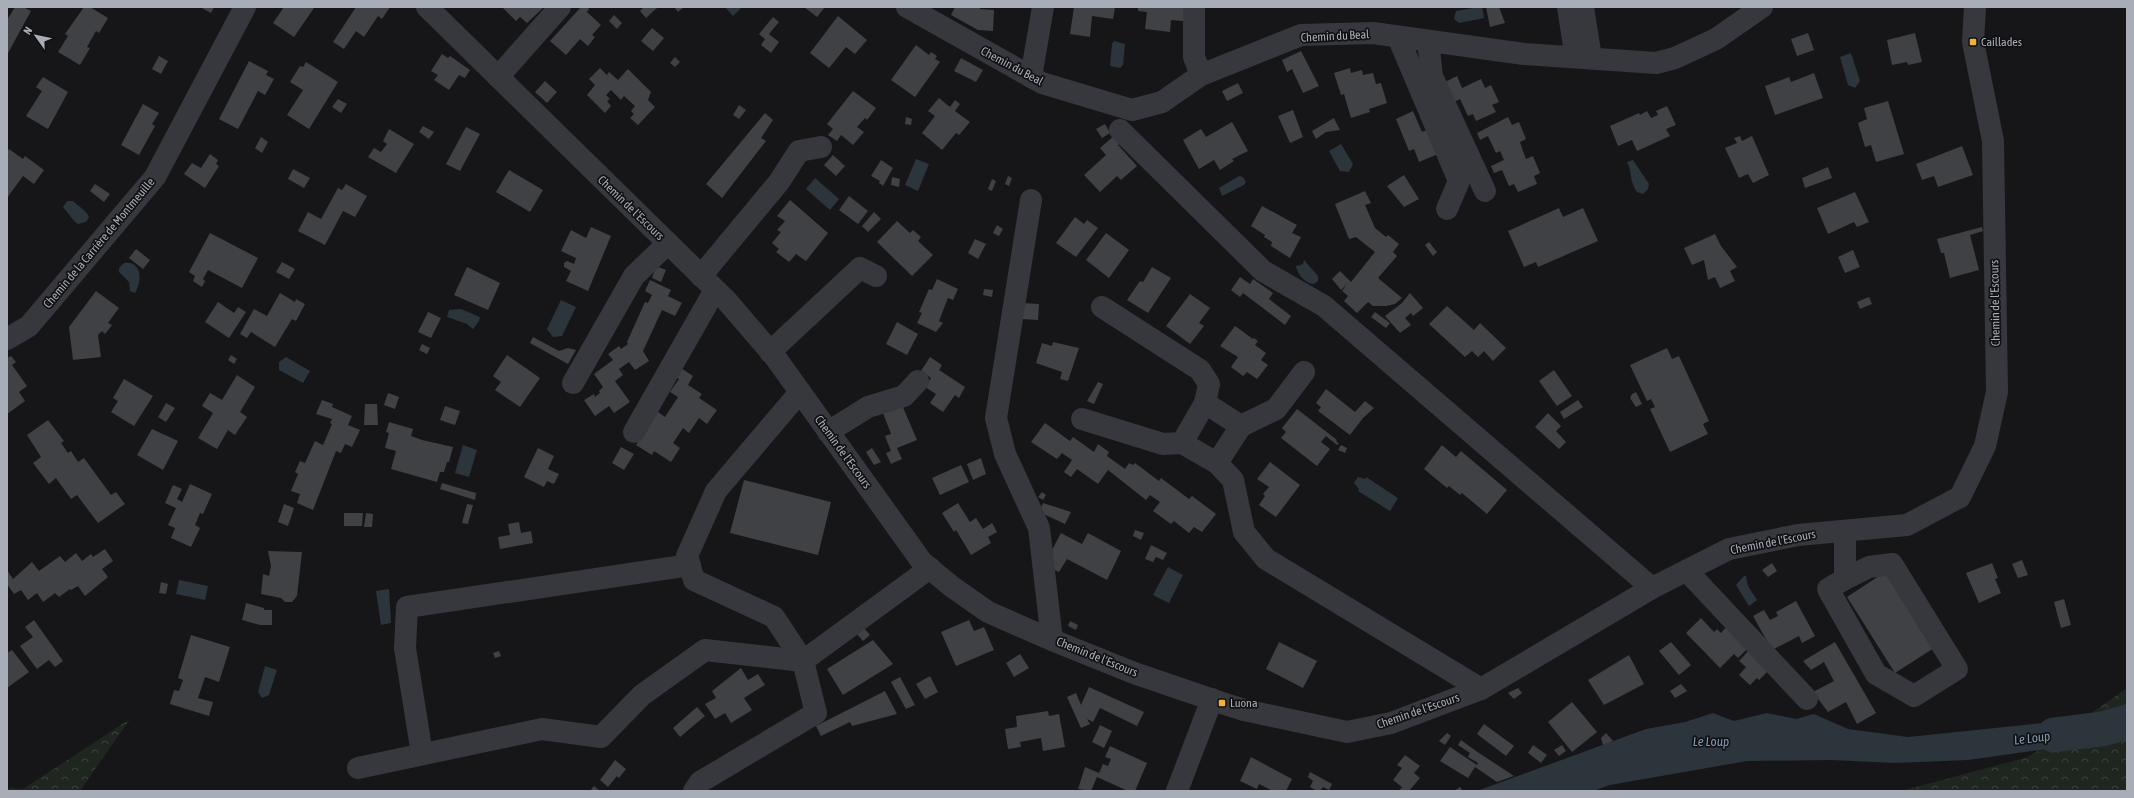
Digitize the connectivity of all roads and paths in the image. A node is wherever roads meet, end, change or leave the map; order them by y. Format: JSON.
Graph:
{"nodes":[{"id":1,"x":245,"y":7,"type":"edge"},
{"id":2,"x":427,"y":7,"type":"edge"},
{"id":3,"x":560,"y":7,"type":"edge"},
{"id":4,"x":907,"y":7,"type":"edge"},
{"id":5,"x":1043,"y":7,"type":"edge"},
{"id":6,"x":1194,"y":7,"type":"edge"},
{"id":7,"x":1568,"y":7,"type":"edge"},
{"id":8,"x":1583,"y":7,"type":"edge"},
{"id":9,"x":1762,"y":7,"type":"edge"},
{"id":10,"x":1975,"y":7,"type":"edge"},
{"id":11,"x":1398,"y":37,"type":"junction"},
{"id":12,"x":1428,"y":41,"type":"junction"},
{"id":13,"x":1583,"y":58,"type":"junction"},
{"id":14,"x":1201,"y":75,"type":"junction"},
{"id":15,"x":498,"y":77,"type":"junction"},
{"id":16,"x":1031,"y":77,"type":"junction"},
{"id":17,"x":1120,"y":130,"type":"dead end"},
{"id":18,"x":821,"y":147,"type":"dead end"},
{"id":19,"x":1486,"y":191,"type":"dead end"},
{"id":20,"x":1031,"y":200,"type":"dead end"},
{"id":21,"x":1447,"y":209,"type":"dead end"},
{"id":22,"x":668,"y":243,"type":"junction"},
{"id":23,"x":876,"y":276,"type":"dead end"},
{"id":24,"x":708,"y":283,"type":"junction"},
{"id":25,"x":1102,"y":307,"type":"dead end"},
{"id":26,"x":7,"y":338,"type":"edge"},
{"id":27,"x":770,"y":352,"type":"junction"},
{"id":28,"x":1304,"y":372,"type":"dead end"},
{"id":29,"x":918,"y":381,"type":"dead end"},
{"id":30,"x":573,"y":383,"type":"dead end"},
{"id":31,"x":800,"y":392,"type":"junction"},
{"id":32,"x":1205,"y":403,"type":"junction"},
{"id":33,"x":1082,"y":419,"type":"dead end"},
{"id":34,"x":1241,"y":426,"type":"junction"},
{"id":35,"x":634,"y":432,"type":"dead end"},
{"id":36,"x":828,"y":432,"type":"junction"},
{"id":37,"x":1182,"y":443,"type":"junction"},
{"id":38,"x":1217,"y":463,"type":"junction"},
{"id":39,"x":1845,"y":531,"type":"junction"},
{"id":40,"x":690,"y":566,"type":"junction"},
{"id":41,"x":930,"y":568,"type":"junction"},
{"id":42,"x":1687,"y":571,"type":"junction"},
{"id":43,"x":1845,"y":579,"type":"junction"},
{"id":44,"x":1652,"y":588,"type":"junction"},
{"id":45,"x":1052,"y":640,"type":"junction"},
{"id":46,"x":803,"y":661,"type":"junction"},
{"id":47,"x":1481,"y":689,"type":"junction"},
{"id":48,"x":1212,"y":699,"type":"junction"},
{"id":49,"x":1807,"y":699,"type":"dead end"},
{"id":50,"x":422,"y":754,"type":"junction"},
{"id":51,"x":358,"y":768,"type":"dead end"},
{"id":52,"x":694,"y":791,"type":"edge"},
{"id":53,"x":1177,"y":791,"type":"edge"}],
"edges":[{"from":1,"to":26,"type":"street","name":"Chemin de la Carrière de Montmeuille"},
{"from":2,"to":15,"type":"street","name":"Chemin de l'Escours"},
{"from":3,"to":15,"type":"street"},
{"from":4,"to":16,"type":"street","name":"Chemin du Beal"},
{"from":5,"to":16,"type":"street"},
{"from":6,"to":14,"type":"street"},
{"from":7,"to":13,"type":"street"},
{"from":8,"to":13,"type":"street"},
{"from":9,"to":13,"type":"street","name":"Chemin du Beal"},
{"from":10,"to":39,"type":"street","name":"Chemin de l'Escours"},
{"from":11,"to":12,"type":"street","name":"Chemin du Beal"},
{"from":11,"to":14,"type":"street","name":"Chemin du Beal"},
{"from":11,"to":21,"type":"street"},
{"from":12,"to":13,"type":"street","name":"Chemin du Beal"},
{"from":12,"to":19,"type":"street"},
{"from":14,"to":16,"type":"street","name":"Chemin du Beal"},
{"from":15,"to":22,"type":"street","name":"Chemin de l'Escours"},
{"from":17,"to":44,"type":"street"},
{"from":18,"to":24,"type":"street"},
{"from":20,"to":45,"type":"street"},
{"from":22,"to":24,"type":"street","name":"Chemin de l'Escours"},
{"from":22,"to":30,"type":"street"},
{"from":23,"to":27,"type":"street"},
{"from":24,"to":27,"type":"street","name":"Chemin de l'Escours"},
{"from":24,"to":35,"type":"street"},
{"from":25,"to":32,"type":"street"},
{"from":27,"to":31,"type":"street","name":"Chemin de l'Escours"},
{"from":28,"to":34,"type":"street"},
{"from":29,"to":36,"type":"street"},
{"from":31,"to":36,"type":"street","name":"Chemin de l'Escours"},
{"from":31,"to":40,"type":"street"},
{"from":32,"to":34,"type":"street"},
{"from":32,"to":37,"type":"street"},
{"from":33,"to":37,"type":"street"},
{"from":34,"to":38,"type":"street"},
{"from":36,"to":41,"type":"street","name":"Chemin de l'Escours"},
{"from":37,"to":38,"type":"street"},
{"from":38,"to":47,"type":"street"},
{"from":39,"to":42,"type":"street","name":"Chemin de l'Escours"},
{"from":39,"to":43,"type":"street"},
{"from":40,"to":46,"type":"street"},
{"from":40,"to":50,"type":"street"},
{"from":41,"to":45,"type":"street","name":"Chemin de l'Escours"},
{"from":41,"to":46,"type":"street"},
{"from":42,"to":44,"type":"street","name":"Chemin de l'Escours"},
{"from":42,"to":49,"type":"street"},
{"from":43,"to":43,"type":"street"},
{"from":44,"to":47,"type":"street","name":"Chemin de l'Escours"},
{"from":45,"to":48,"type":"street","name":"Chemin de l'Escours"},
{"from":46,"to":50,"type":"street"},
{"from":46,"to":52,"type":"street"},
{"from":47,"to":48,"type":"street","name":"Chemin de l'Escours"},
{"from":48,"to":53,"type":"street"},
{"from":50,"to":51,"type":"street"}]}
